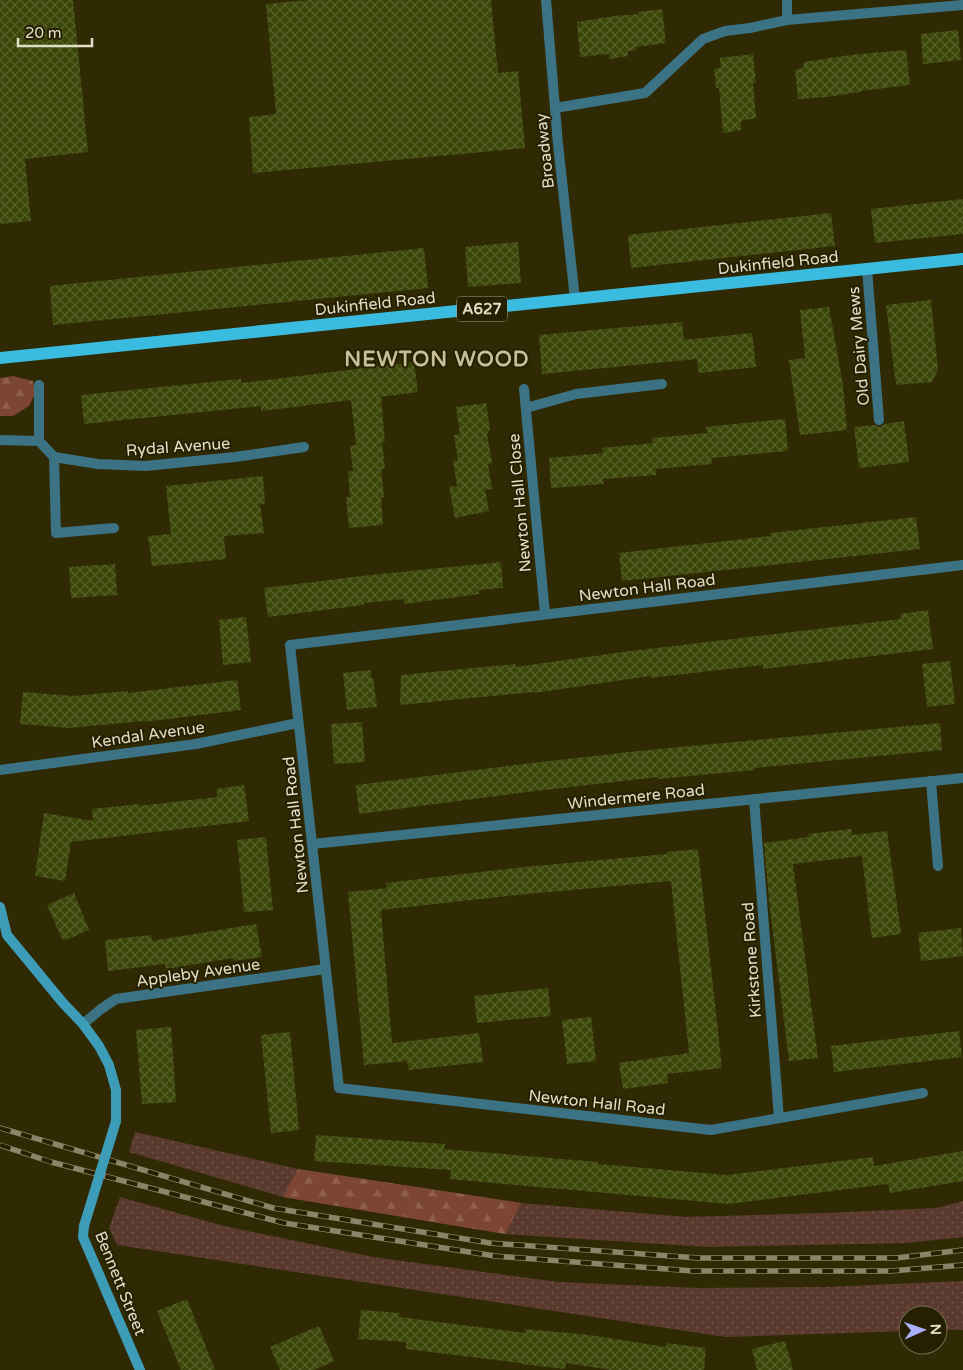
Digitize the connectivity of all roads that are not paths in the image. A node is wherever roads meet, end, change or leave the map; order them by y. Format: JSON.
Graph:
{"nodes":[{"id":1,"x":546,"y":0,"type":"edge"},
{"id":2,"x":787,"y":0,"type":"edge"},
{"id":3,"x":963,"y":5,"type":"edge"},
{"id":4,"x":787,"y":20,"type":"junction"},
{"id":5,"x":555,"y":108,"type":"junction"},
{"id":6,"x":963,"y":259,"type":"edge"},
{"id":7,"x":867,"y":269,"type":"junction"},
{"id":8,"x":575,"y":299,"type":"junction"},
{"id":9,"x":0,"y":358,"type":"edge"},
{"id":10,"x":662,"y":384,"type":"dead end"},
{"id":11,"x":39,"y":385,"type":"dead end"},
{"id":12,"x":524,"y":389,"type":"dead end"},
{"id":13,"x":526,"y":408,"type":"junction"},
{"id":14,"x":879,"y":420,"type":"dead end"},
{"id":15,"x":0,"y":440,"type":"edge"},
{"id":16,"x":39,"y":441,"type":"junction"},
{"id":17,"x":304,"y":448,"type":"dead end"},
{"id":18,"x":54,"y":457,"type":"junction"},
{"id":19,"x":114,"y":528,"type":"dead end"},
{"id":20,"x":963,"y":565,"type":"edge"},
{"id":21,"x":545,"y":614,"type":"junction"},
{"id":22,"x":298,"y":723,"type":"junction"},
{"id":23,"x":0,"y":770,"type":"edge"},
{"id":24,"x":963,"y":778,"type":"edge"},
{"id":25,"x":931,"y":781,"type":"junction"},
{"id":26,"x":754,"y":799,"type":"junction"},
{"id":27,"x":312,"y":844,"type":"junction"},
{"id":28,"x":938,"y":866,"type":"dead end"},
{"id":29,"x":0,"y":906,"type":"edge"},
{"id":30,"x":326,"y":969,"type":"junction"},
{"id":31,"x":83,"y":1024,"type":"junction"},
{"id":32,"x":923,"y":1093,"type":"dead end"},
{"id":33,"x":779,"y":1118,"type":"junction"},
{"id":34,"x":137,"y":1369,"type":"edge"}],
"edges":[{"from":1,"to":5,"type":"street","name":"Broadway"},
{"from":2,"to":4,"type":"street"},
{"from":3,"to":4,"type":"street"},
{"from":4,"to":5,"type":"street"},
{"from":5,"to":8,"type":"street","name":"Broadway"},
{"from":6,"to":7,"type":"main road","name":"Dukinfield Road","number":"A627"},
{"from":7,"to":8,"type":"main road","name":"Dukinfield Road","number":"A627"},
{"from":7,"to":14,"type":"street","name":"Old Dairy Mews"},
{"from":8,"to":9,"type":"main road","name":"Dukinfield Road","number":"A627"},
{"from":10,"to":13,"type":"street"},
{"from":11,"to":16,"type":"street"},
{"from":12,"to":13,"type":"street","name":"Newton Hall Close"},
{"from":13,"to":21,"type":"street","name":"Newton Hall Close"},
{"from":15,"to":16,"type":"street"},
{"from":16,"to":18,"type":"street"},
{"from":17,"to":18,"type":"street","name":"Rydal Avenue"},
{"from":18,"to":19,"type":"street"},
{"from":20,"to":21,"type":"street","name":"Newton Hall Road"},
{"from":21,"to":22,"type":"street","name":"Newton Hall Road"},
{"from":22,"to":23,"type":"street","name":"Kendal Avenue"},
{"from":22,"to":27,"type":"street","name":"Newton Hall Road"},
{"from":24,"to":25,"type":"street","name":"Windermere Road"},
{"from":25,"to":26,"type":"street","name":"Windermere Road"},
{"from":25,"to":28,"type":"street"},
{"from":26,"to":27,"type":"street","name":"Windermere Road"},
{"from":26,"to":33,"type":"street","name":"Kirkstone Road"},
{"from":27,"to":30,"type":"street","name":"Newton Hall Road"},
{"from":29,"to":31,"type":"street","name":"Bennett Street"},
{"from":30,"to":31,"type":"street","name":"Appleby Avenue"},
{"from":30,"to":33,"type":"street","name":"Newton Hall Road"},
{"from":31,"to":34,"type":"street","name":"Bennett Street","bridge":true},
{"from":32,"to":33,"type":"street","name":"Newton Hall Road"}]}
